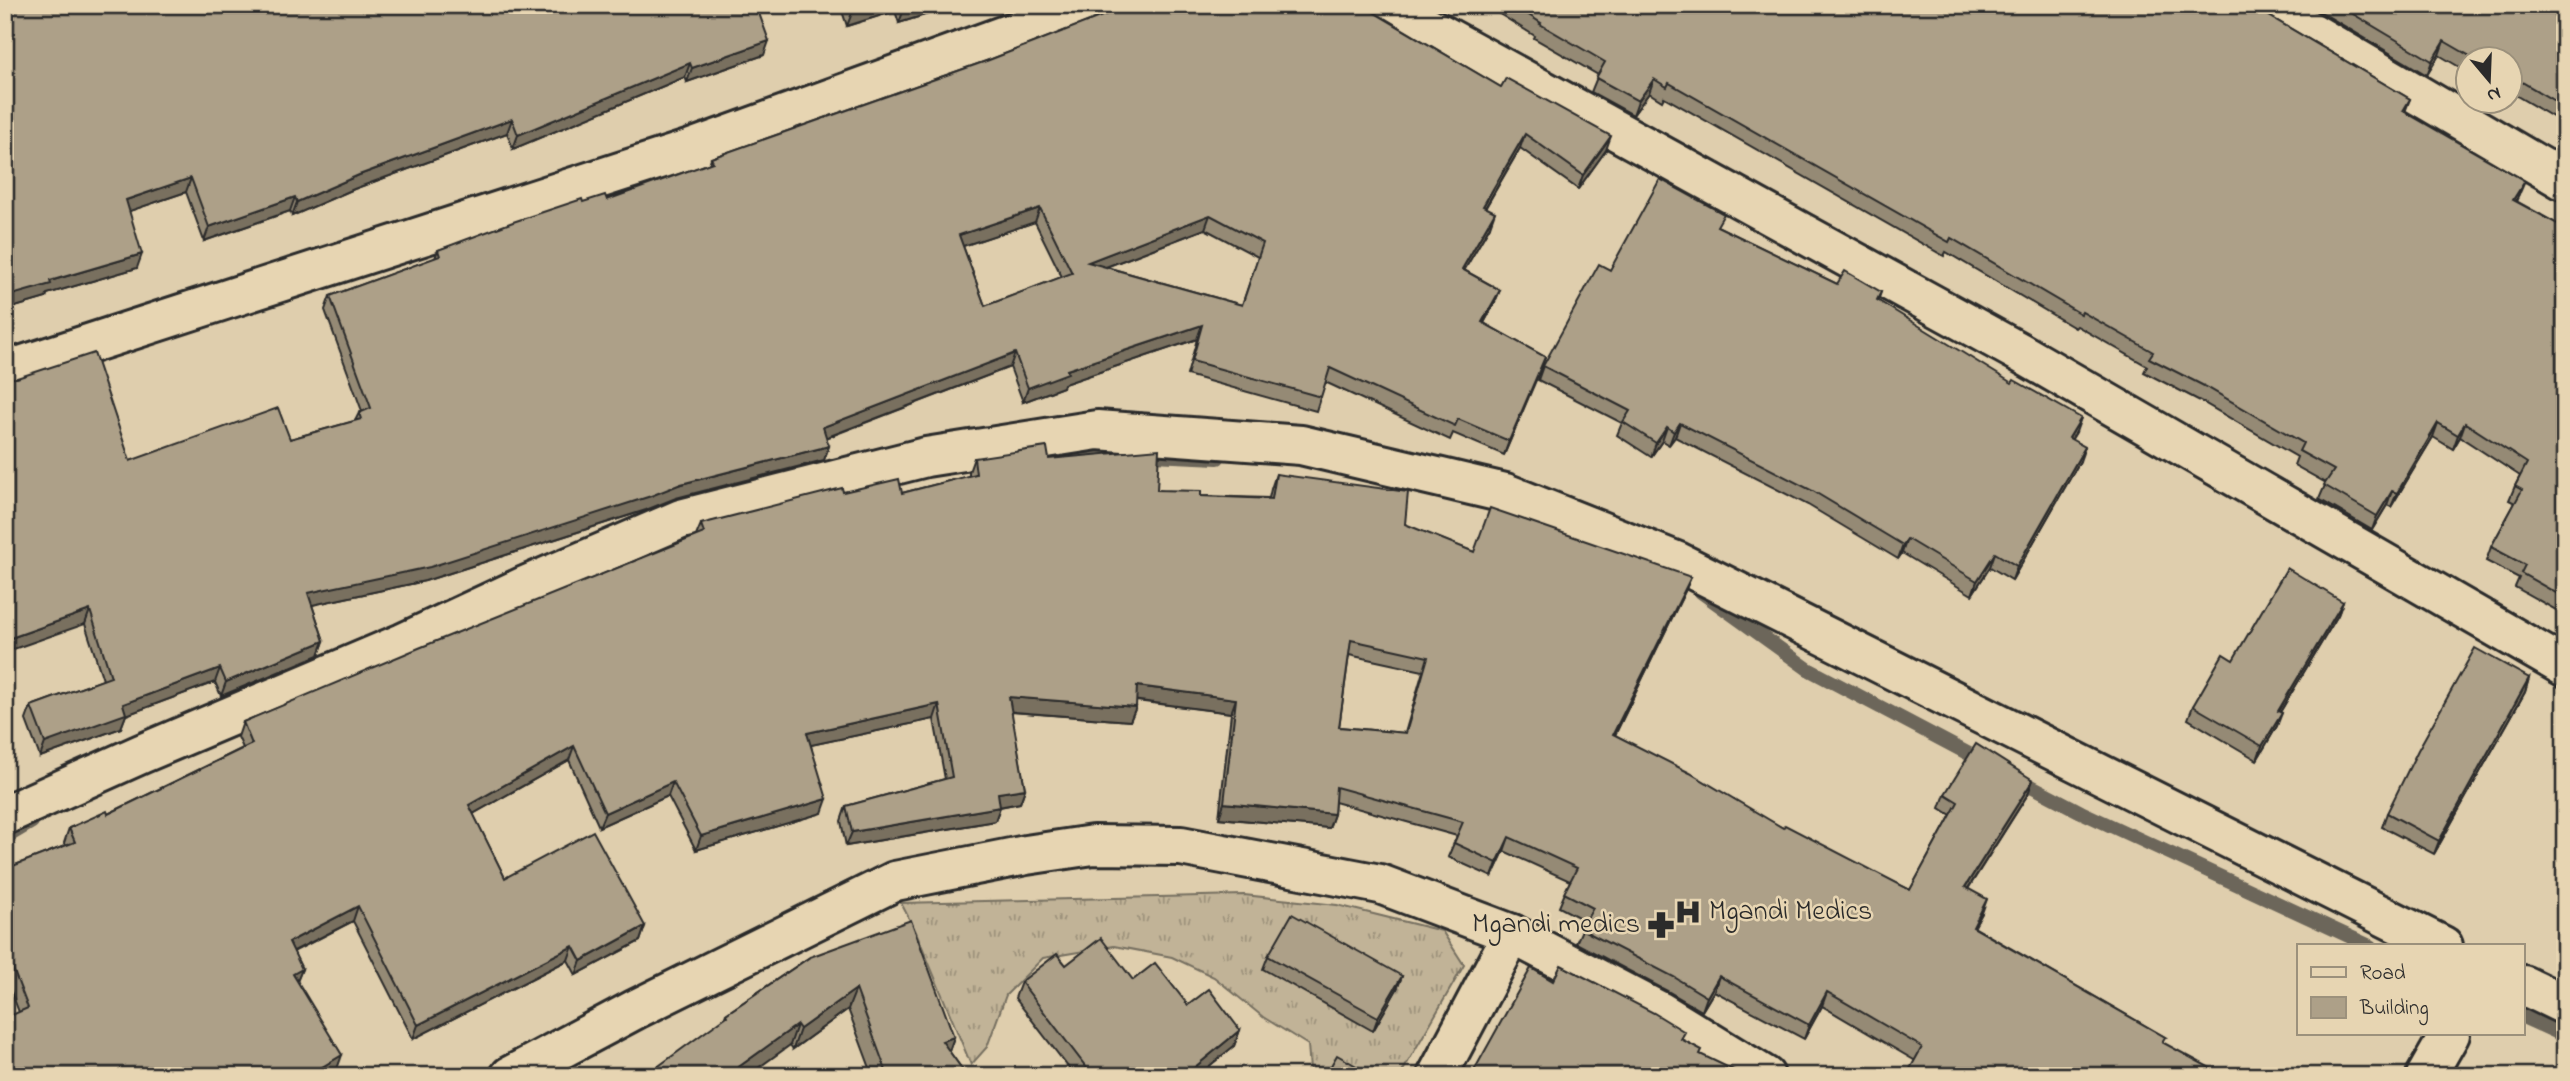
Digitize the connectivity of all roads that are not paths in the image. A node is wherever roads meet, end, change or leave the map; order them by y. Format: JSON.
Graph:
{"nodes":[{"id":1,"x":1088,"y":5,"type":"edge"},
{"id":2,"x":1388,"y":5,"type":"edge"},
{"id":3,"x":2265,"y":5,"type":"edge"},
{"id":4,"x":2565,"y":181,"type":"edge"},
{"id":5,"x":5,"y":371,"type":"edge"},
{"id":6,"x":2565,"y":667,"type":"edge"},
{"id":7,"x":5,"y":815,"type":"edge"},
{"id":8,"x":1512,"y":934,"type":"junction"},
{"id":9,"x":2439,"y":944,"type":"edge"},
{"id":10,"x":2524,"y":985,"type":"edge"},
{"id":11,"x":2565,"y":1005,"type":"edge"},
{"id":12,"x":2449,"y":1036,"type":"edge"},
{"id":13,"x":510,"y":1076,"type":"edge"},
{"id":14,"x":1437,"y":1076,"type":"edge"},
{"id":15,"x":1765,"y":1076,"type":"edge"},
{"id":16,"x":2426,"y":1076,"type":"edge"}],
"edges":[{"from":1,"to":5,"type":"street"},
{"from":2,"to":6,"type":"street"},
{"from":3,"to":4,"type":"street"},
{"from":7,"to":9,"type":"street"},
{"from":8,"to":13,"type":"street"},
{"from":8,"to":14,"type":"street"},
{"from":8,"to":15,"type":"street"},
{"from":10,"to":11,"type":"street"},
{"from":12,"to":16,"type":"street"}]}
